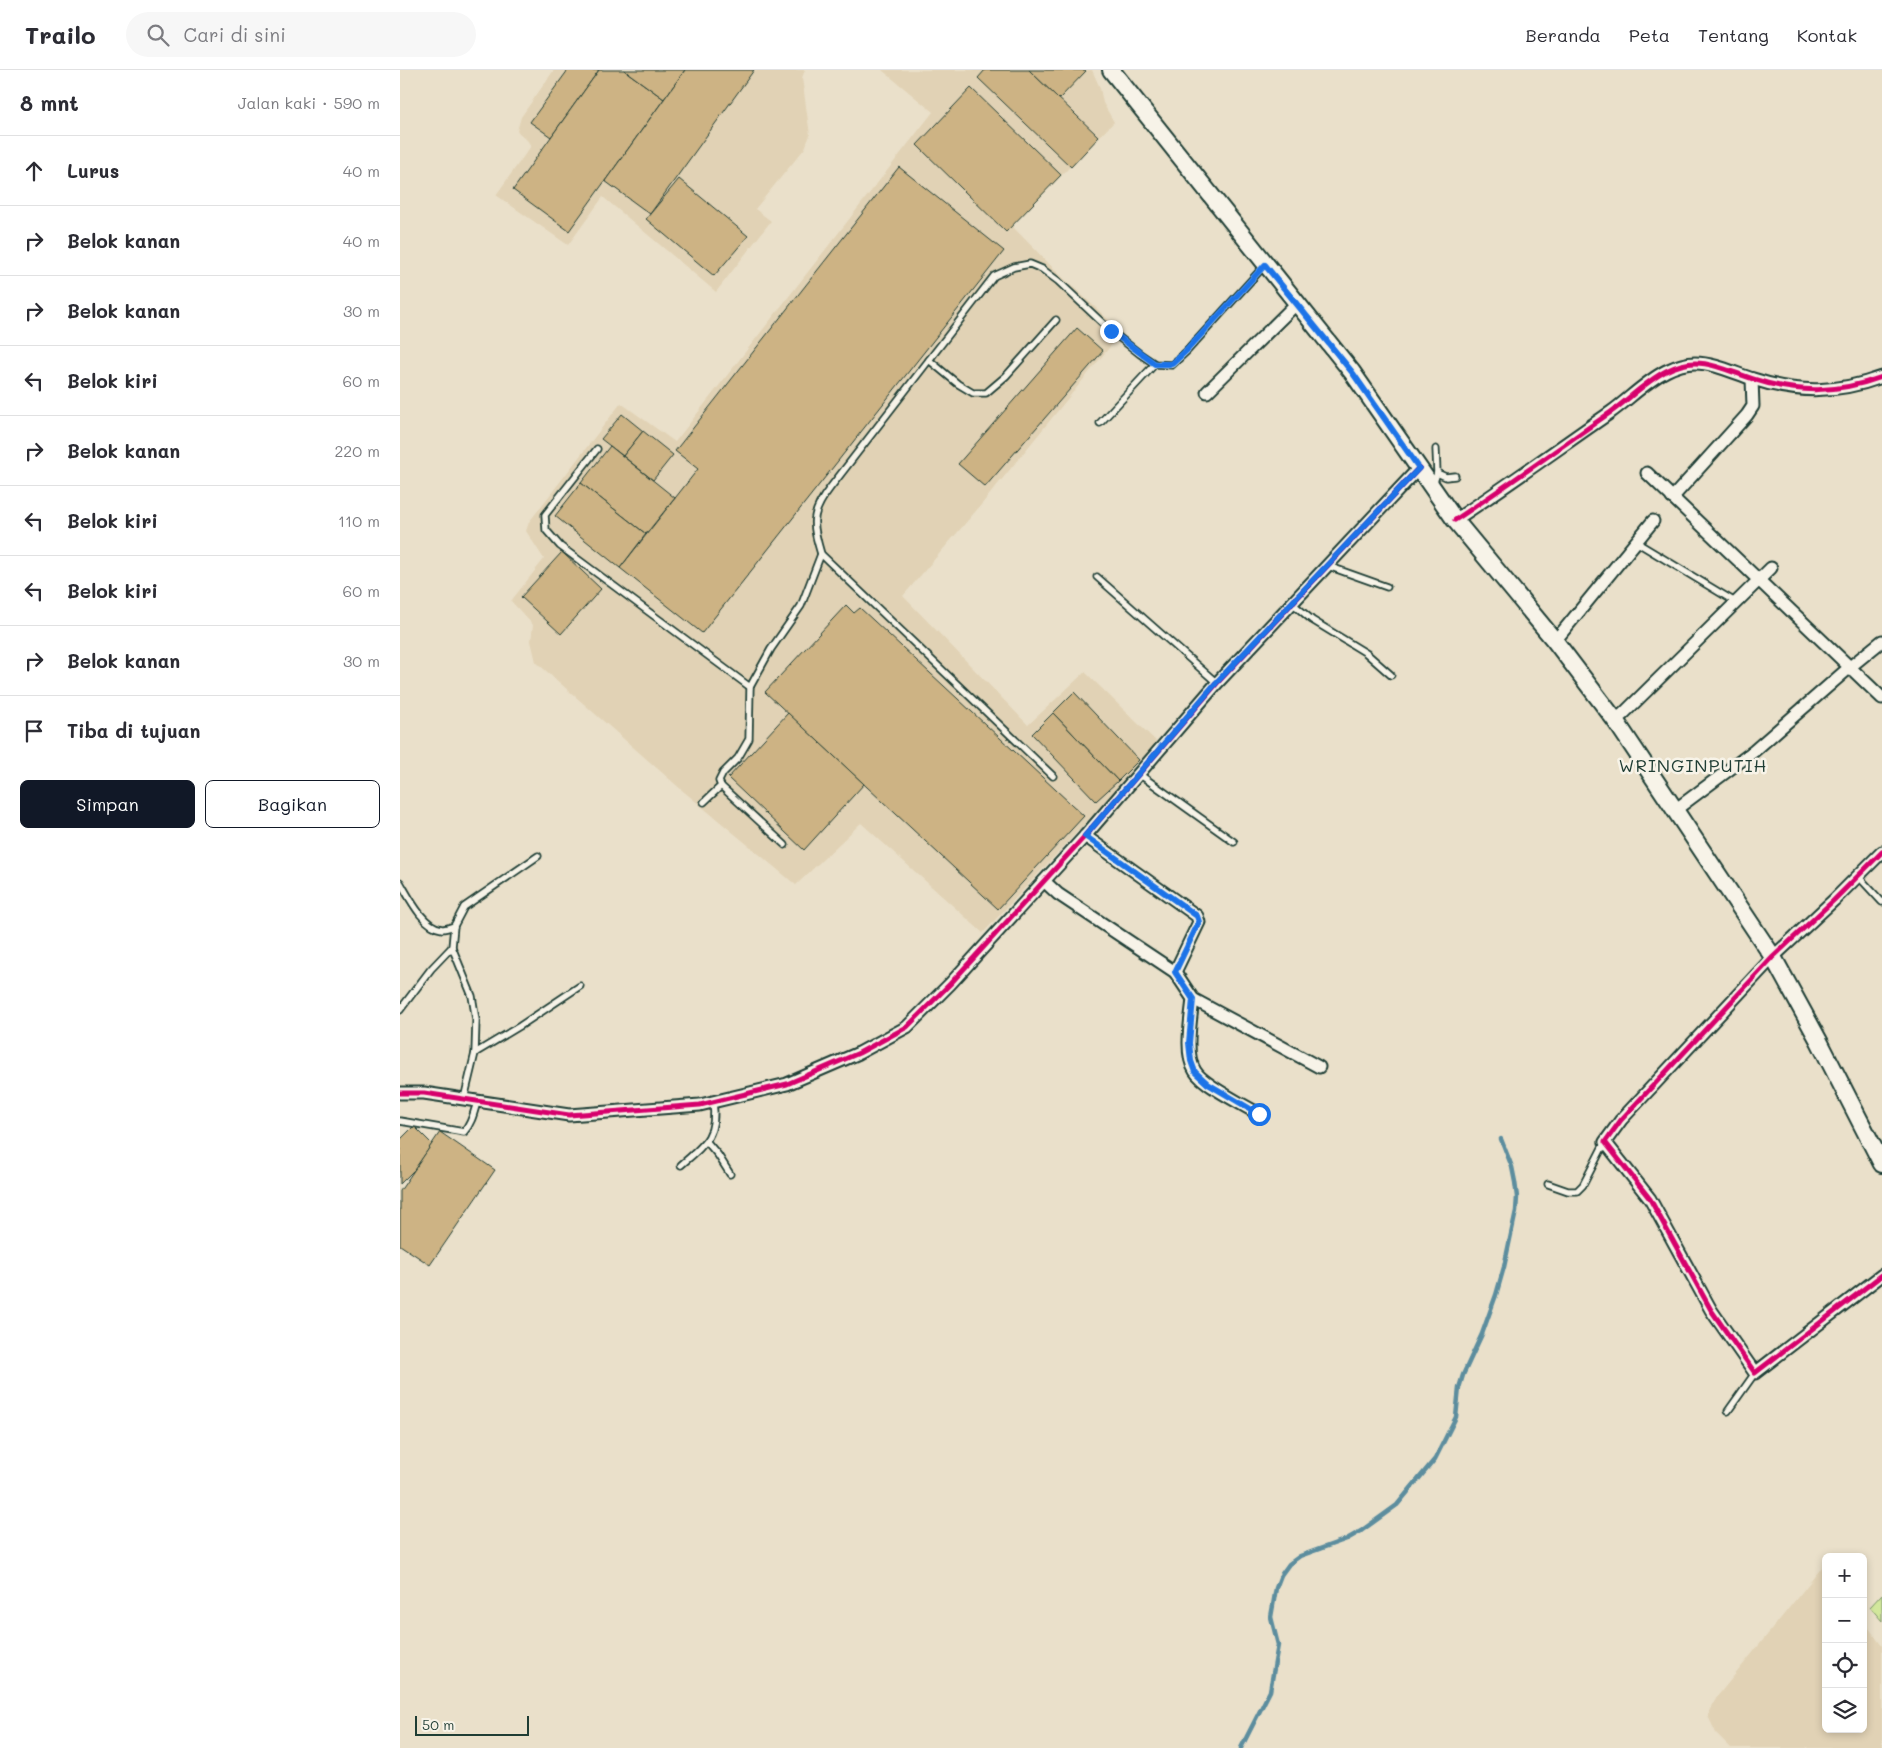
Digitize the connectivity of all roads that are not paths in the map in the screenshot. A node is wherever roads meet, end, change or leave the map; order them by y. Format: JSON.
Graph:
{"nodes":[{"id":1,"x":1110,"y":70,"type":"edge"},
{"id":2,"x":1265,"y":265,"type":"junction"},
{"id":3,"x":1297,"y":303,"type":"junction"},
{"id":4,"x":1056,"y":320,"type":"dead end"},
{"id":5,"x":929,"y":360,"type":"junction"},
{"id":6,"x":1155,"y":364,"type":"junction"},
{"id":7,"x":1882,"y":377,"type":"edge"},
{"id":8,"x":1752,"y":379,"type":"junction"},
{"id":9,"x":1207,"y":392,"type":"dead end"},
{"id":10,"x":1100,"y":423,"type":"dead end"},
{"id":11,"x":596,"y":449,"type":"dead end"},
{"id":12,"x":1436,"y":450,"type":"dead end"},
{"id":13,"x":1419,"y":468,"type":"junction"},
{"id":14,"x":1646,"y":474,"type":"dead end"},
{"id":15,"x":1455,"y":476,"type":"dead end"},
{"id":16,"x":1433,"y":478,"type":"junction"},
{"id":17,"x":1672,"y":498,"type":"junction"},
{"id":18,"x":1455,"y":520,"type":"junction"},
{"id":19,"x":1653,"y":521,"type":"dead end"},
{"id":20,"x":1636,"y":542,"type":"junction"},
{"id":21,"x":821,"y":554,"type":"junction"},
{"id":22,"x":1328,"y":566,"type":"junction"},
{"id":23,"x":1771,"y":568,"type":"dead end"},
{"id":24,"x":1097,"y":577,"type":"dead end"},
{"id":25,"x":1759,"y":582,"type":"junction"},
{"id":26,"x":1387,"y":587,"type":"dead end"},
{"id":27,"x":1292,"y":603,"type":"junction"},
{"id":28,"x":1737,"y":603,"type":"junction"},
{"id":29,"x":1555,"y":641,"type":"junction"},
{"id":30,"x":1882,"y":641,"type":"edge"},
{"id":31,"x":1850,"y":666,"type":"junction"},
{"id":32,"x":1391,"y":675,"type":"dead end"},
{"id":33,"x":1216,"y":683,"type":"junction"},
{"id":34,"x":750,"y":687,"type":"junction"},
{"id":35,"x":1882,"y":698,"type":"edge"},
{"id":36,"x":1616,"y":720,"type":"junction"},
{"id":37,"x":1139,"y":774,"type":"junction"},
{"id":38,"x":1053,"y":776,"type":"dead end"},
{"id":39,"x":721,"y":786,"type":"junction"},
{"id":40,"x":704,"y":802,"type":"dead end"},
{"id":41,"x":1675,"y":810,"type":"junction"},
{"id":42,"x":1085,"y":836,"type":"junction"},
{"id":43,"x":1234,"y":842,"type":"dead end"},
{"id":44,"x":785,"y":845,"type":"dead end"},
{"id":45,"x":1882,"y":852,"type":"edge"},
{"id":46,"x":538,"y":856,"type":"dead end"},
{"id":47,"x":1858,"y":876,"type":"junction"},
{"id":48,"x":1044,"y":881,"type":"junction"},
{"id":49,"x":400,"y":882,"type":"edge"},
{"id":50,"x":1882,"y":902,"type":"edge"},
{"id":51,"x":454,"y":926,"type":"junction"},
{"id":52,"x":452,"y":947,"type":"junction"},
{"id":53,"x":1773,"y":957,"type":"junction"},
{"id":54,"x":1175,"y":972,"type":"junction"},
{"id":55,"x":580,"y":986,"type":"dead end"},
{"id":56,"x":1193,"y":999,"type":"junction"},
{"id":57,"x":400,"y":1010,"type":"edge"},
{"id":58,"x":475,"y":1053,"type":"junction"},
{"id":59,"x":1319,"y":1067,"type":"dead end"},
{"id":60,"x":400,"y":1093,"type":"edge"},
{"id":61,"x":464,"y":1099,"type":"junction"},
{"id":62,"x":477,"y":1102,"type":"junction"},
{"id":63,"x":713,"y":1102,"type":"junction"},
{"id":64,"x":1259,"y":1114,"type":"dead end"},
{"id":65,"x":400,"y":1121,"type":"edge"},
{"id":66,"x":707,"y":1142,"type":"junction"},
{"id":67,"x":1604,"y":1142,"type":"junction"},
{"id":68,"x":1882,"y":1164,"type":"edge"},
{"id":69,"x":681,"y":1165,"type":"dead end"},
{"id":70,"x":730,"y":1174,"type":"dead end"},
{"id":71,"x":1548,"y":1184,"type":"dead end"},
{"id":72,"x":1882,"y":1275,"type":"edge"},
{"id":73,"x":1755,"y":1373,"type":"junction"},
{"id":74,"x":1728,"y":1411,"type":"dead end"}],
"edges":[{"from":1,"to":2,"type":"main road"},
{"from":2,"to":3,"type":"main road"},
{"from":2,"to":6,"type":"lane"},
{"from":3,"to":9,"type":"street"},
{"from":3,"to":13,"type":"main road"},
{"from":4,"to":5,"type":"lane"},
{"from":5,"to":6,"type":"lane"},
{"from":5,"to":21,"type":"lane"},
{"from":6,"to":10,"type":"lane"},
{"from":7,"to":8,"type":"street"},
{"from":8,"to":17,"type":"street"},
{"from":8,"to":18,"type":"street"},
{"from":11,"to":34,"type":"lane"},
{"from":12,"to":16,"type":"lane"},
{"from":13,"to":16,"type":"main road"},
{"from":13,"to":22,"type":"street"},
{"from":14,"to":17,"type":"street"},
{"from":15,"to":16,"type":"lane"},
{"from":16,"to":18,"type":"main road"},
{"from":17,"to":25,"type":"street"},
{"from":18,"to":29,"type":"main road"},
{"from":19,"to":20,"type":"street"},
{"from":20,"to":28,"type":"lane"},
{"from":20,"to":29,"type":"street"},
{"from":21,"to":34,"type":"lane"},
{"from":21,"to":38,"type":"lane"},
{"from":22,"to":26,"type":"lane"},
{"from":22,"to":27,"type":"street"},
{"from":23,"to":25,"type":"street"},
{"from":24,"to":33,"type":"lane"},
{"from":25,"to":28,"type":"street"},
{"from":25,"to":31,"type":"street"},
{"from":27,"to":32,"type":"lane"},
{"from":27,"to":33,"type":"street"},
{"from":28,"to":36,"type":"street"},
{"from":29,"to":36,"type":"main road"},
{"from":30,"to":31,"type":"street"},
{"from":31,"to":35,"type":"street"},
{"from":31,"to":41,"type":"street"},
{"from":33,"to":37,"type":"street"},
{"from":34,"to":39,"type":"lane"},
{"from":36,"to":41,"type":"main road"},
{"from":37,"to":42,"type":"street"},
{"from":37,"to":43,"type":"lane"},
{"from":39,"to":40,"type":"lane"},
{"from":39,"to":44,"type":"lane"},
{"from":41,"to":53,"type":"main road"},
{"from":42,"to":48,"type":"street"},
{"from":42,"to":54,"type":"street"},
{"from":45,"to":47,"type":"street"},
{"from":46,"to":51,"type":"lane"},
{"from":47,"to":50,"type":"lane"},
{"from":47,"to":53,"type":"street"},
{"from":48,"to":54,"type":"street"},
{"from":48,"to":63,"type":"street"},
{"from":49,"to":51,"type":"lane"},
{"from":51,"to":52,"type":"lane"},
{"from":52,"to":57,"type":"lane"},
{"from":52,"to":58,"type":"lane"},
{"from":53,"to":67,"type":"street"},
{"from":53,"to":68,"type":"main road"},
{"from":54,"to":56,"type":"street"},
{"from":55,"to":58,"type":"lane"},
{"from":56,"to":59,"type":"street"},
{"from":56,"to":64,"type":"street"},
{"from":58,"to":61,"type":"lane"},
{"from":60,"to":61,"type":"street"},
{"from":61,"to":62,"type":"street"},
{"from":62,"to":63,"type":"street"},
{"from":62,"to":65,"type":"lane"},
{"from":63,"to":66,"type":"lane"},
{"from":66,"to":69,"type":"lane"},
{"from":66,"to":70,"type":"lane"},
{"from":67,"to":71,"type":"lane"},
{"from":67,"to":73,"type":"street"},
{"from":72,"to":73,"type":"street"},
{"from":73,"to":74,"type":"lane"}]}
